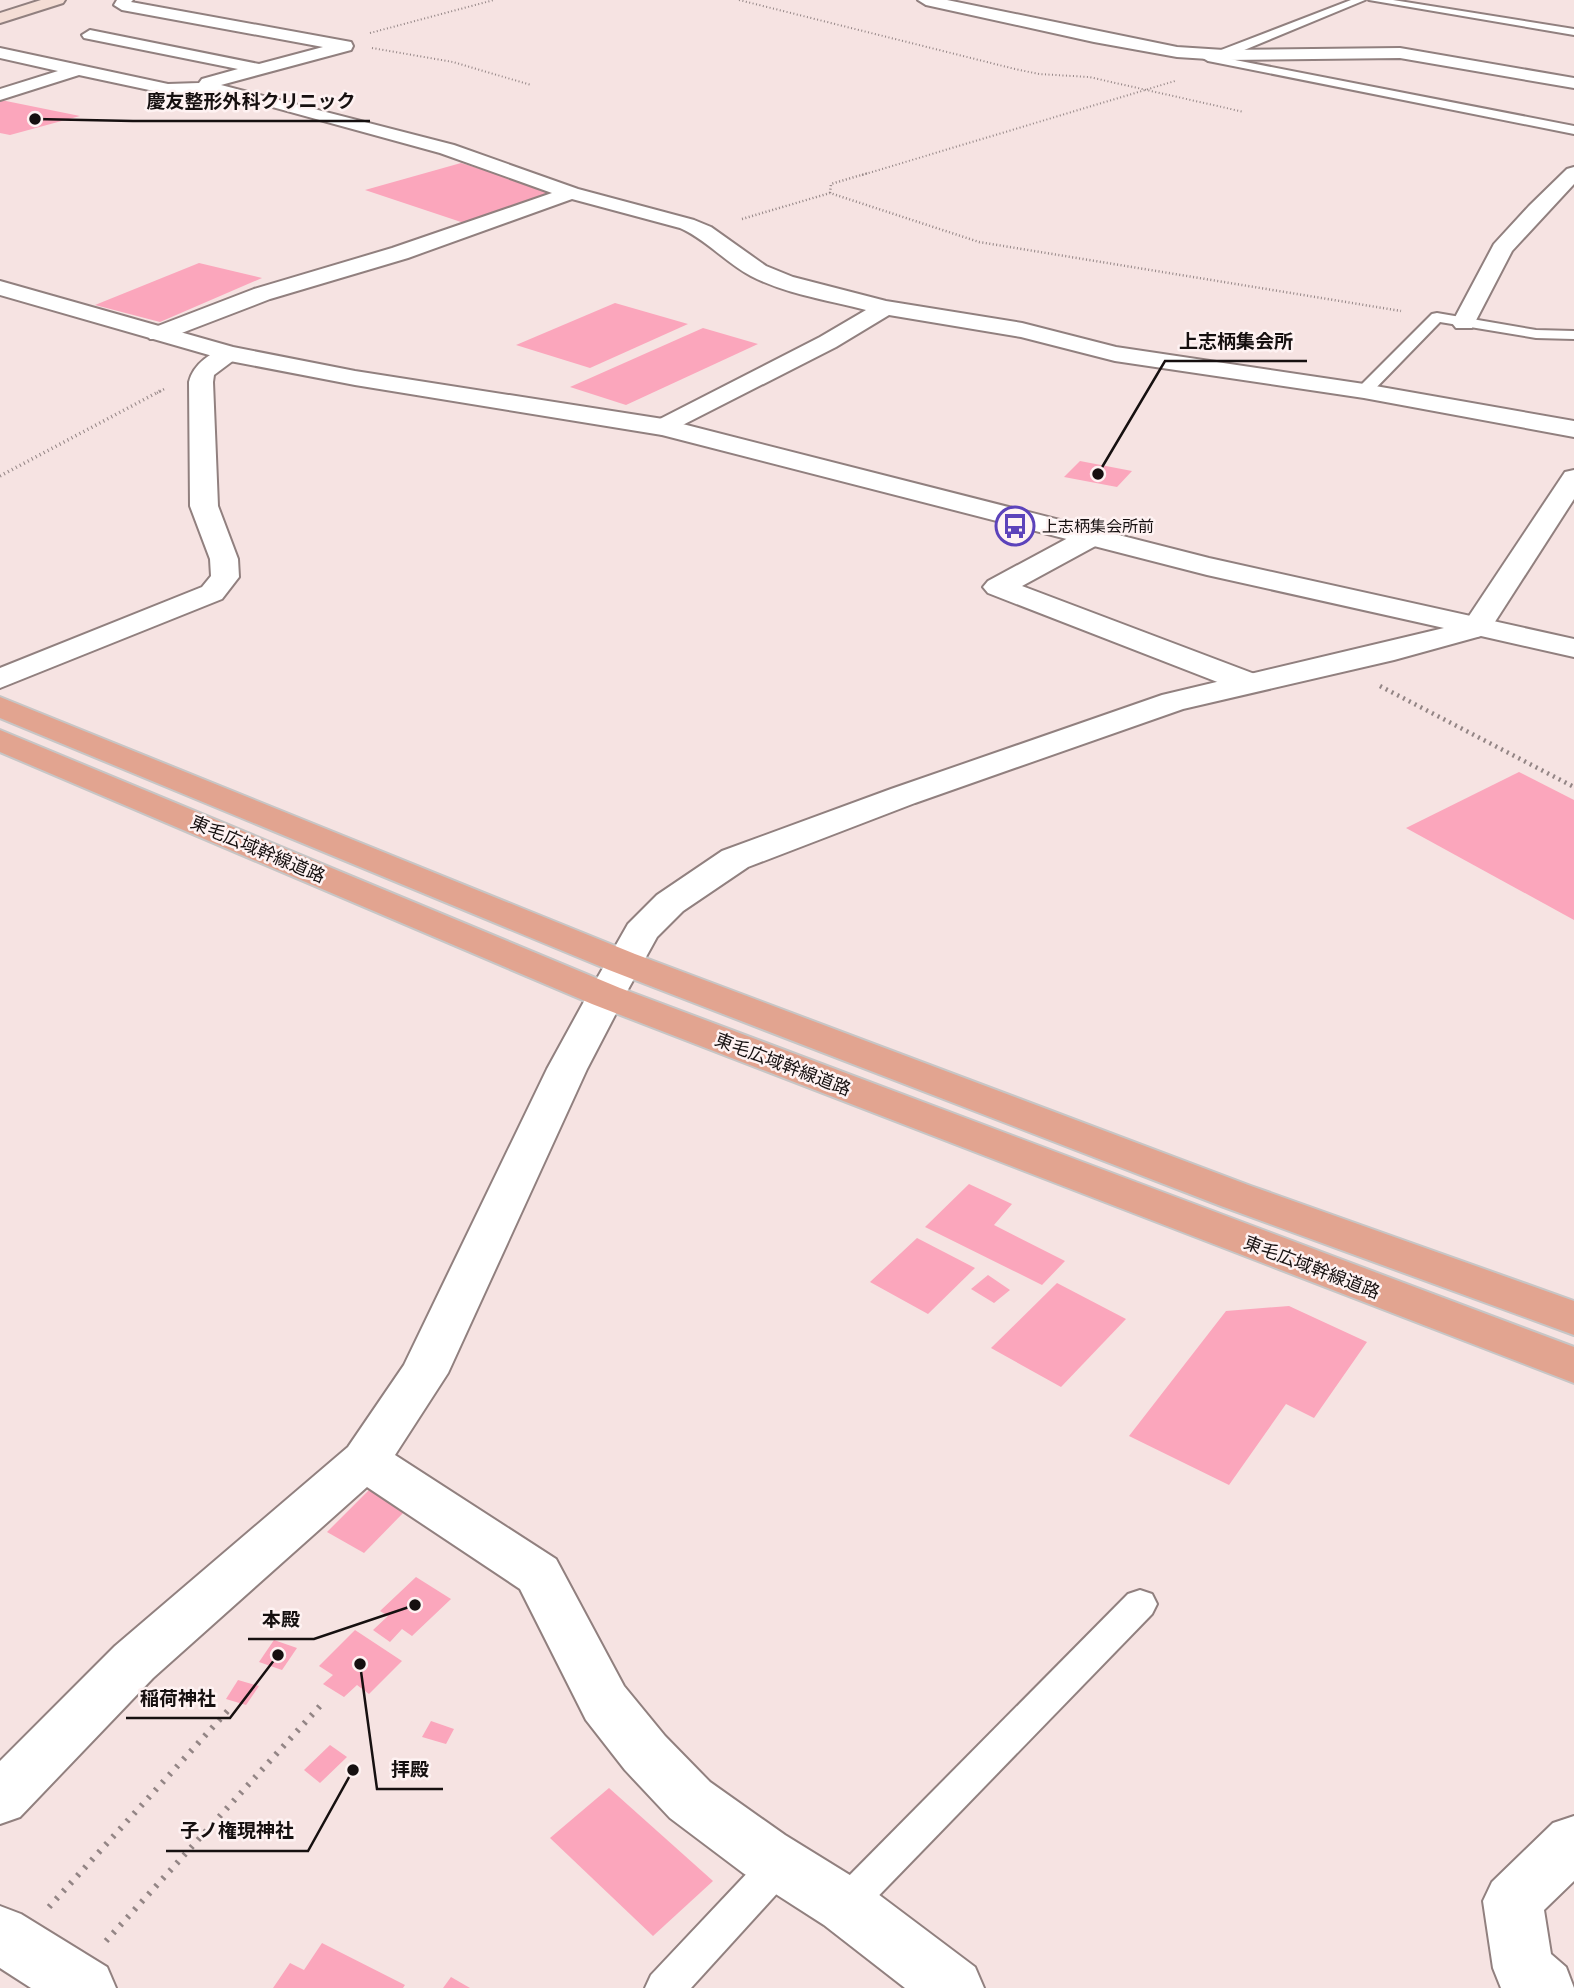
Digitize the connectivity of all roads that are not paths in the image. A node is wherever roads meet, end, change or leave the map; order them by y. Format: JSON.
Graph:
{"nodes":[{"id":1,"x":57,"y":0,"type":"edge"},
{"id":2,"x":125,"y":0,"type":"edge"},
{"id":3,"x":926,"y":0,"type":"edge"},
{"id":4,"x":1360,"y":0,"type":"edge"},
{"id":5,"x":1374,"y":0,"type":"edge"},
{"id":6,"x":162,"y":13,"type":"junction"},
{"id":7,"x":0,"y":18,"type":"edge"},
{"id":8,"x":1574,"y":32,"type":"edge"},
{"id":9,"x":53,"y":46,"type":"dead end"},
{"id":10,"x":8,"y":55,"type":"edge"},
{"id":11,"x":1231,"y":59,"type":"junction"},
{"id":12,"x":260,"y":69,"type":"junction"},
{"id":13,"x":78,"y":70,"type":"junction"},
{"id":14,"x":1574,"y":83,"type":"edge"},
{"id":15,"x":196,"y":88,"type":"junction"},
{"id":16,"x":0,"y":95,"type":"edge"},
{"id":17,"x":1574,"y":130,"type":"edge"},
{"id":18,"x":1574,"y":173,"type":"edge"},
{"id":19,"x":571,"y":193,"type":"junction"},
{"id":20,"x":0,"y":288,"type":"edge"},
{"id":21,"x":885,"y":309,"type":"junction"},
{"id":22,"x":1464,"y":323,"type":"junction"},
{"id":23,"x":158,"y":334,"type":"junction"},
{"id":24,"x":1574,"y":335,"type":"edge"},
{"id":25,"x":230,"y":354,"type":"junction"},
{"id":26,"x":1364,"y":391,"type":"junction"},
{"id":27,"x":663,"y":427,"type":"junction"},
{"id":28,"x":1574,"y":429,"type":"edge"},
{"id":29,"x":1574,"y":478,"type":"edge"},
{"id":30,"x":1091,"y":537,"type":"junction"},
{"id":31,"x":1476,"y":628,"type":"junction"},
{"id":32,"x":1574,"y":648,"type":"edge"},
{"id":33,"x":0,"y":679,"type":"edge"},
{"id":34,"x":1249,"y":682,"type":"junction"},
{"id":35,"x":0,"y":706,"type":"edge"},
{"id":36,"x":0,"y":740,"type":"edge"},
{"id":37,"x":614,"y":979,"type":"junction"},
{"id":38,"x":1574,"y":1318,"type":"edge"},
{"id":39,"x":1574,"y":1366,"type":"edge"},
{"id":40,"x":365,"y":1460,"type":"junction"},
{"id":41,"x":1140,"y":1604,"type":"dead end"},
{"id":42,"x":0,"y":1799,"type":"edge"},
{"id":43,"x":1574,"y":1842,"type":"edge"},
{"id":44,"x":780,"y":1864,"type":"junction"},
{"id":45,"x":845,"y":1905,"type":"junction"},
{"id":46,"x":8,"y":1939,"type":"edge"},
{"id":47,"x":78,"y":1984,"type":"edge"},
{"id":48,"x":665,"y":1988,"type":"edge"},
{"id":49,"x":953,"y":1988,"type":"edge"},
{"id":50,"x":1544,"y":1988,"type":"edge"}],
"edges":[{"from":1,"to":7,"type":"main road"},
{"from":2,"to":6,"type":"street"},
{"from":3,"to":11,"type":"street"},
{"from":4,"to":11,"type":"lane"},
{"from":5,"to":8,"type":"lane"},
{"from":6,"to":12,"type":"street"},
{"from":6,"to":12,"type":"street"},
{"from":9,"to":10,"type":"street"},
{"from":10,"to":13,"type":"street"},
{"from":11,"to":14,"type":"street"},
{"from":11,"to":17,"type":"lane"},
{"from":12,"to":15,"type":"street"},
{"from":13,"to":15,"type":"street"},
{"from":13,"to":16,"type":"street"},
{"from":15,"to":19,"type":"street"},
{"from":18,"to":22,"type":"street"},
{"from":19,"to":21,"type":"street"},
{"from":19,"to":23,"type":"street"},
{"from":20,"to":23,"type":"street"},
{"from":21,"to":26,"type":"street"},
{"from":21,"to":27,"type":"street"},
{"from":22,"to":24,"type":"lane"},
{"from":22,"to":26,"type":"lane"},
{"from":23,"to":25,"type":"street"},
{"from":25,"to":27,"type":"street"},
{"from":25,"to":33,"type":"street"},
{"from":26,"to":28,"type":"street"},
{"from":27,"to":30,"type":"street"},
{"from":29,"to":31,"type":"street"},
{"from":30,"to":31,"type":"street"},
{"from":30,"to":34,"type":"street"},
{"from":31,"to":32,"type":"street"},
{"from":31,"to":34,"type":"street"},
{"from":34,"to":37,"type":"street"},
{"from":35,"to":37,"type":"highway","name":"東毛広域幹線道路"},
{"from":36,"to":37,"type":"highway","name":"東毛広域幹線道路"},
{"from":37,"to":38,"type":"highway","name":"東毛広域幹線道路"},
{"from":37,"to":39,"type":"highway","name":"東毛広域幹線道路"},
{"from":37,"to":40,"type":"street"},
{"from":40,"to":42,"type":"street"},
{"from":40,"to":44,"type":"street"},
{"from":41,"to":45,"type":"lane"},
{"from":43,"to":50,"type":"street"},
{"from":44,"to":45,"type":"street"},
{"from":44,"to":48,"type":"lane"},
{"from":45,"to":49,"type":"street"},
{"from":46,"to":47,"type":"street"}]}
